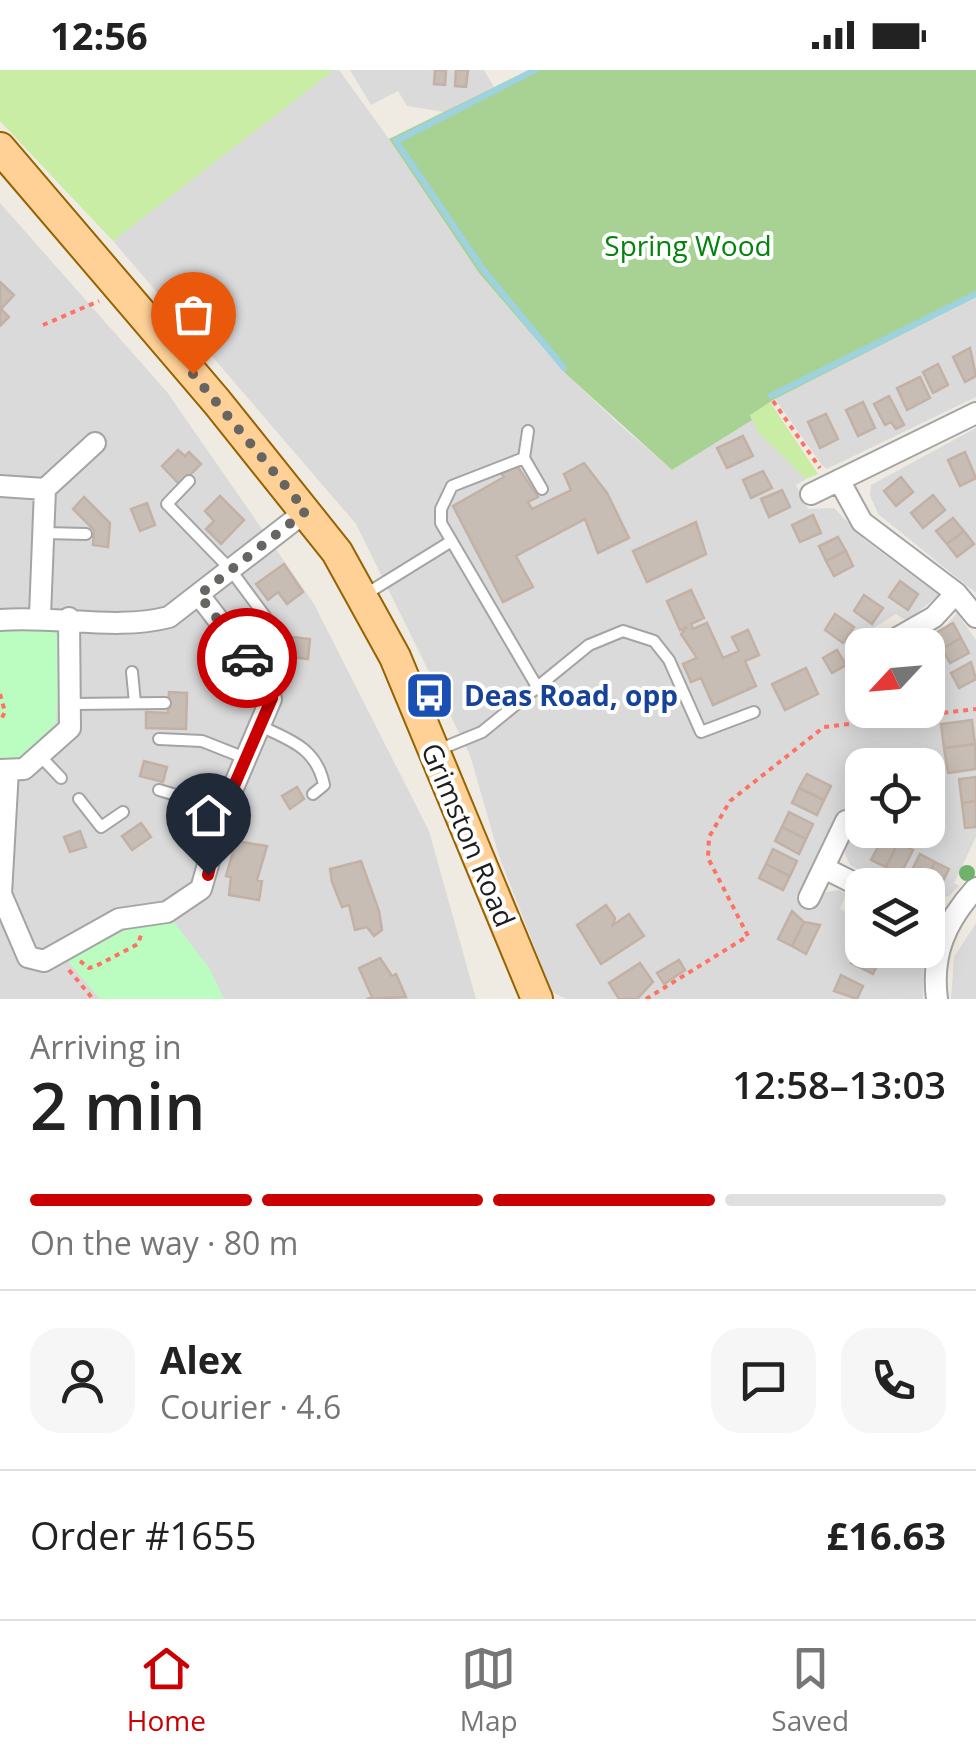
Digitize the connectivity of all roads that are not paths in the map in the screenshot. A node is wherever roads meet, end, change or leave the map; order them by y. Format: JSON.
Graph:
{"nodes":[{"id":1,"x":0,"y":148,"type":"edge"},
{"id":2,"x":976,"y":413,"type":"edge"},
{"id":3,"x":528,"y":431,"type":"dead end"},
{"id":4,"x":94,"y":443,"type":"dead end"},
{"id":5,"x":524,"y":458,"type":"junction"},
{"id":6,"x":190,"y":482,"type":"dead end"},
{"id":7,"x":0,"y":486,"type":"edge"},
{"id":8,"x":542,"y":489,"type":"dead end"},
{"id":9,"x":45,"y":490,"type":"junction"},
{"id":10,"x":306,"y":511,"type":"junction"},
{"id":11,"x":43,"y":532,"type":"junction"},
{"id":12,"x":86,"y":534,"type":"dead end"},
{"id":13,"x":450,"y":542,"type":"junction"},
{"id":14,"x":230,"y":569,"type":"junction"},
{"id":15,"x":956,"y":593,"type":"junction"},
{"id":16,"x":199,"y":595,"type":"junction"},
{"id":17,"x":363,"y":596,"type":"junction"},
{"id":18,"x":40,"y":616,"type":"junction"},
{"id":19,"x":976,"y":616,"type":"edge"},
{"id":20,"x":69,"y":618,"type":"junction"},
{"id":21,"x":0,"y":620,"type":"edge"},
{"id":22,"x":915,"y":628,"type":"edge"},
{"id":23,"x":271,"y":650,"type":"dead end"},
{"id":24,"x":132,"y":672,"type":"dead end"},
{"id":25,"x":539,"y":690,"type":"junction"},
{"id":26,"x":135,"y":703,"type":"junction"},
{"id":27,"x":165,"y":703,"type":"dead end"},
{"id":28,"x":73,"y":704,"type":"junction"},
{"id":29,"x":754,"y":712,"type":"dead end"},
{"id":30,"x":260,"y":726,"type":"junction"},
{"id":31,"x":159,"y":739,"type":"dead end"},
{"id":32,"x":432,"y":753,"type":"junction"},
{"id":33,"x":42,"y":758,"type":"junction"},
{"id":34,"x":246,"y":759,"type":"junction"},
{"id":35,"x":4,"y":770,"type":"edge"},
{"id":36,"x":62,"y":778,"type":"dead end"},
{"id":37,"x":158,"y":790,"type":"dead end"},
{"id":38,"x":312,"y":794,"type":"dead end"},
{"id":39,"x":80,"y":799,"type":"dead end"},
{"id":40,"x":224,"y":809,"type":"junction"},
{"id":41,"x":123,"y":812,"type":"dead end"},
{"id":42,"x":845,"y":822,"type":"edge"},
{"id":43,"x":824,"y":868,"type":"junction"},
{"id":44,"x":845,"y":878,"type":"edge"},
{"id":45,"x":976,"y":888,"type":"edge"},
{"id":46,"x":809,"y":898,"type":"dead end"},
{"id":47,"x":945,"y":915,"type":"edge"},
{"id":48,"x":937,"y":968,"type":"edge"},
{"id":49,"x":537,"y":999,"type":"edge"},
{"id":50,"x":938,"y":999,"type":"edge"}],
"edges":[{"from":1,"to":10,"type":"main road","name":"Grimston Road"},
{"from":2,"to":15,"type":"street"},
{"from":3,"to":5,"type":"lane"},
{"from":4,"to":9,"type":"street"},
{"from":5,"to":8,"type":"lane"},
{"from":5,"to":13,"type":"lane"},
{"from":6,"to":14,"type":"lane"},
{"from":7,"to":9,"type":"street"},
{"from":9,"to":11,"type":"street"},
{"from":10,"to":14,"type":"street"},
{"from":10,"to":17,"type":"main road","name":"Grimston Road"},
{"from":11,"to":12,"type":"lane"},
{"from":11,"to":18,"type":"street"},
{"from":13,"to":17,"type":"lane"},
{"from":13,"to":25,"type":"lane"},
{"from":14,"to":16,"type":"street"},
{"from":14,"to":23,"type":"lane"},
{"from":15,"to":19,"type":"street"},
{"from":15,"to":22,"type":"street"},
{"from":16,"to":20,"type":"street"},
{"from":16,"to":30,"type":"street"},
{"from":17,"to":32,"type":"main road","name":"Grimston Road"},
{"from":18,"to":20,"type":"street"},
{"from":18,"to":21,"type":"street"},
{"from":20,"to":28,"type":"street"},
{"from":24,"to":26,"type":"lane"},
{"from":25,"to":29,"type":"lane"},
{"from":25,"to":32,"type":"lane"},
{"from":26,"to":27,"type":"lane"},
{"from":26,"to":28,"type":"lane"},
{"from":28,"to":33,"type":"street"},
{"from":30,"to":34,"type":"street"},
{"from":30,"to":38,"type":"lane"},
{"from":31,"to":34,"type":"lane"},
{"from":32,"to":49,"type":"main road","name":"Grimston Road"},
{"from":33,"to":35,"type":"street"},
{"from":33,"to":36,"type":"lane"},
{"from":34,"to":40,"type":"street"},
{"from":35,"to":40,"type":"street"},
{"from":37,"to":40,"type":"lane"},
{"from":39,"to":41,"type":"lane"},
{"from":42,"to":43,"type":"street"},
{"from":43,"to":44,"type":"street"},
{"from":43,"to":46,"type":"street"},
{"from":45,"to":47,"type":"street"},
{"from":48,"to":50,"type":"street"}]}
